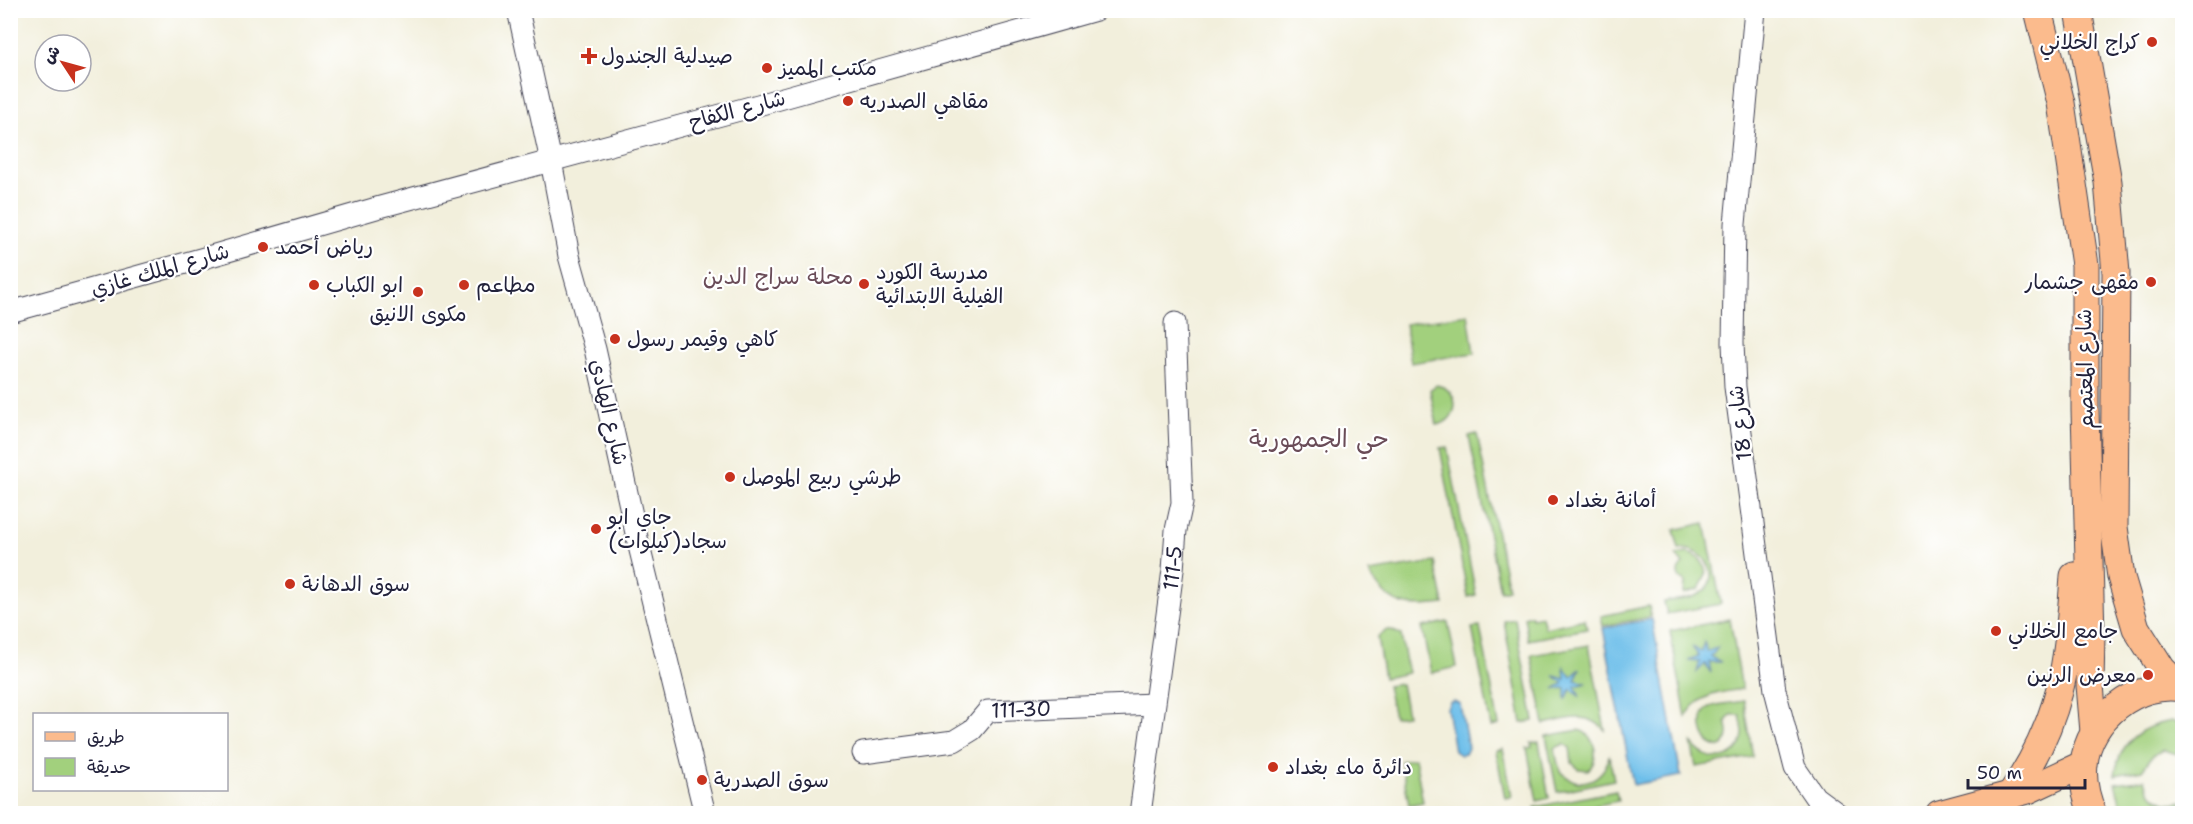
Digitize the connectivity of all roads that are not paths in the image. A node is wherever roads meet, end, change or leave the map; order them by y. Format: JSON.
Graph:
{"nodes":[{"id":1,"x":518,"y":10,"type":"edge"},
{"id":2,"x":1096,"y":10,"type":"edge"},
{"id":3,"x":1755,"y":10,"type":"edge"},
{"id":4,"x":2038,"y":10,"type":"edge"},
{"id":5,"x":2078,"y":10,"type":"edge"},
{"id":6,"x":551,"y":161,"type":"junction"},
{"id":7,"x":10,"y":312,"type":"edge"},
{"id":8,"x":1175,"y":323,"type":"dead end"},
{"id":9,"x":2085,"y":410,"type":"junction"},
{"id":10,"x":2181,"y":688,"type":"edge"},
{"id":11,"x":1154,"y":704,"type":"junction"},
{"id":12,"x":2094,"y":732,"type":"junction"},
{"id":13,"x":863,"y":753,"type":"dead end"},
{"id":14,"x":2084,"y":764,"type":"junction"},
{"id":15,"x":2009,"y":796,"type":"junction"},
{"id":16,"x":705,"y":813,"type":"edge"},
{"id":17,"x":1140,"y":813,"type":"edge"},
{"id":18,"x":1838,"y":813,"type":"edge"},
{"id":19,"x":1938,"y":813,"type":"edge"},
{"id":20,"x":2093,"y":813,"type":"edge"}],
"edges":[{"from":1,"to":6,"type":"street","name":"شارع الهادي"},
{"from":2,"to":6,"type":"street","name":"شارع الكفاح"},
{"from":3,"to":18,"type":"street","name":"شارع 18"},
{"from":4,"to":9,"type":"main road","name":"شارع المعتصم"},
{"from":5,"to":10,"type":"main road","name":"شارع المعتصم"},
{"from":6,"to":7,"type":"street","name":"شارع الملك غازي"},
{"from":6,"to":16,"type":"street","name":"شارع الهادي"},
{"from":8,"to":11,"type":"street","name":"111-5"},
{"from":9,"to":12,"type":"main road","name":"شارع المعتصم"},
{"from":9,"to":15,"type":"main road"},
{"from":10,"to":12,"type":"main road"},
{"from":11,"to":13,"type":"street","name":"111-30"},
{"from":11,"to":17,"type":"street","name":"111-5"},
{"from":12,"to":14,"type":"main road"},
{"from":14,"to":15,"type":"main road"},
{"from":14,"to":20,"type":"main road"},
{"from":15,"to":19,"type":"main road"}]}
